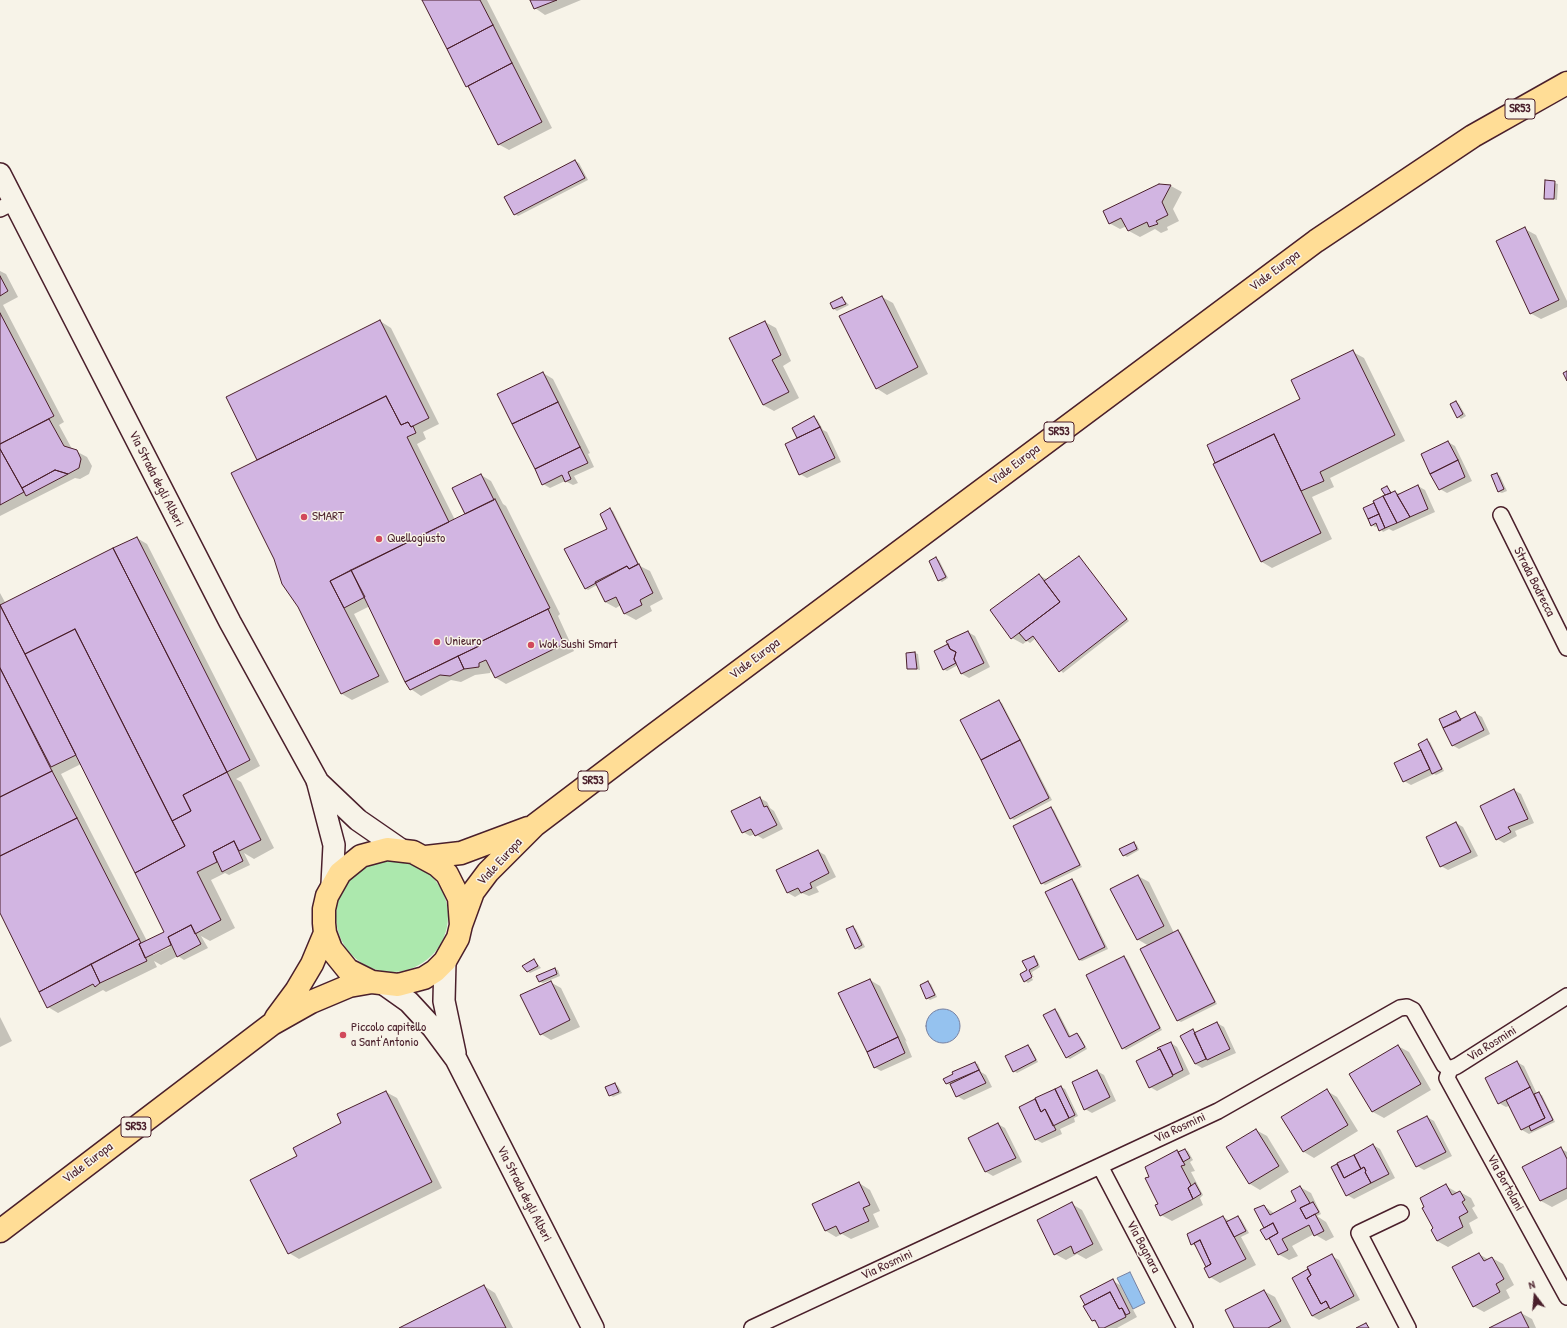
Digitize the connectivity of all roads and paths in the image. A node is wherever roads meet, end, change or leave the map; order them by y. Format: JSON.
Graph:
{"nodes":[{"id":1,"x":1567,"y":83,"type":"edge"},
{"id":2,"x":0,"y":174,"type":"edge"},
{"id":3,"x":7,"y":205,"type":"edge"},
{"id":4,"x":1501,"y":515,"type":"dead end"},
{"id":5,"x":1567,"y":648,"type":"edge"},
{"id":6,"x":317,"y":780,"type":"junction"},
{"id":7,"x":535,"y":826,"type":"junction"},
{"id":8,"x":400,"y":849,"type":"junction"},
{"id":9,"x":426,"y":857,"type":"junction"},
{"id":10,"x":332,"y":884,"type":"junction"},
{"id":11,"x":461,"y":925,"type":"junction"},
{"id":12,"x":325,"y":933,"type":"junction"},
{"id":13,"x":445,"y":961,"type":"junction"},
{"id":14,"x":378,"y":984,"type":"junction"},
{"id":15,"x":1567,"y":996,"type":"edge"},
{"id":16,"x":272,"y":1024,"type":"junction"},
{"id":17,"x":456,"y":1059,"type":"junction"},
{"id":18,"x":1450,"y":1069,"type":"junction"},
{"id":19,"x":1100,"y":1166,"type":"junction"},
{"id":20,"x":1401,"y":1213,"type":"dead end"},
{"id":21,"x":0,"y":1231,"type":"edge"},
{"id":22,"x":1567,"y":1297,"type":"edge"},
{"id":23,"x":593,"y":1328,"type":"edge"},
{"id":24,"x":752,"y":1328,"type":"edge"},
{"id":25,"x":1185,"y":1328,"type":"edge"},
{"id":26,"x":1408,"y":1328,"type":"edge"}],
"edges":[{"from":1,"to":7,"type":"main road","name":"Viale Europa","number":"SR53"},
{"from":2,"to":3,"type":"main road","name":"Via Strada degli Alberi"},
{"from":3,"to":6,"type":"main road","name":"Via Strada degli Alberi"},
{"from":4,"to":5,"type":"street","name":"Strada Bodrecca"},
{"from":6,"to":8,"type":"main road","name":"Via Strada degli Alberi"},
{"from":6,"to":10,"type":"main road","name":"Via Strada degli Alberi"},
{"from":7,"to":9,"type":"main road","name":"Viale Europa","number":"SR53"},
{"from":7,"to":11,"type":"main road","name":"Viale Europa","number":"SR53"},
{"from":8,"to":9,"type":"main road","name":"Viale Europa"},
{"from":8,"to":10,"type":"main road","name":"Viale Europa"},
{"from":9,"to":11,"type":"main road","name":"Viale Europa"},
{"from":10,"to":12,"type":"main road","name":"Viale Europa"},
{"from":11,"to":13,"type":"main road","name":"Viale Europa"},
{"from":12,"to":14,"type":"main road","name":"Viale Europa"},
{"from":12,"to":16,"type":"main road","name":"Viale Europa","number":"SR53"},
{"from":13,"to":14,"type":"main road","name":"Viale Europa"},
{"from":13,"to":17,"type":"main road","name":"Via Strada degli Alberi"},
{"from":14,"to":16,"type":"main road","name":"Viale Europa","number":"SR53"},
{"from":14,"to":17,"type":"main road","name":"Via Strada degli Alberi"},
{"from":15,"to":18,"type":"street","name":"Via Rosmini"},
{"from":16,"to":21,"type":"main road","name":"Viale Europa","number":"SR53"},
{"from":17,"to":23,"type":"main road","name":"Via Strada degli Alberi"},
{"from":18,"to":19,"type":"street","name":"Via Rosmini"},
{"from":18,"to":22,"type":"street","name":"Via Bortolani"},
{"from":19,"to":24,"type":"street","name":"Via Rosmini"},
{"from":19,"to":25,"type":"street","name":"Via Bagnara"},
{"from":20,"to":26,"type":"street"}]}
